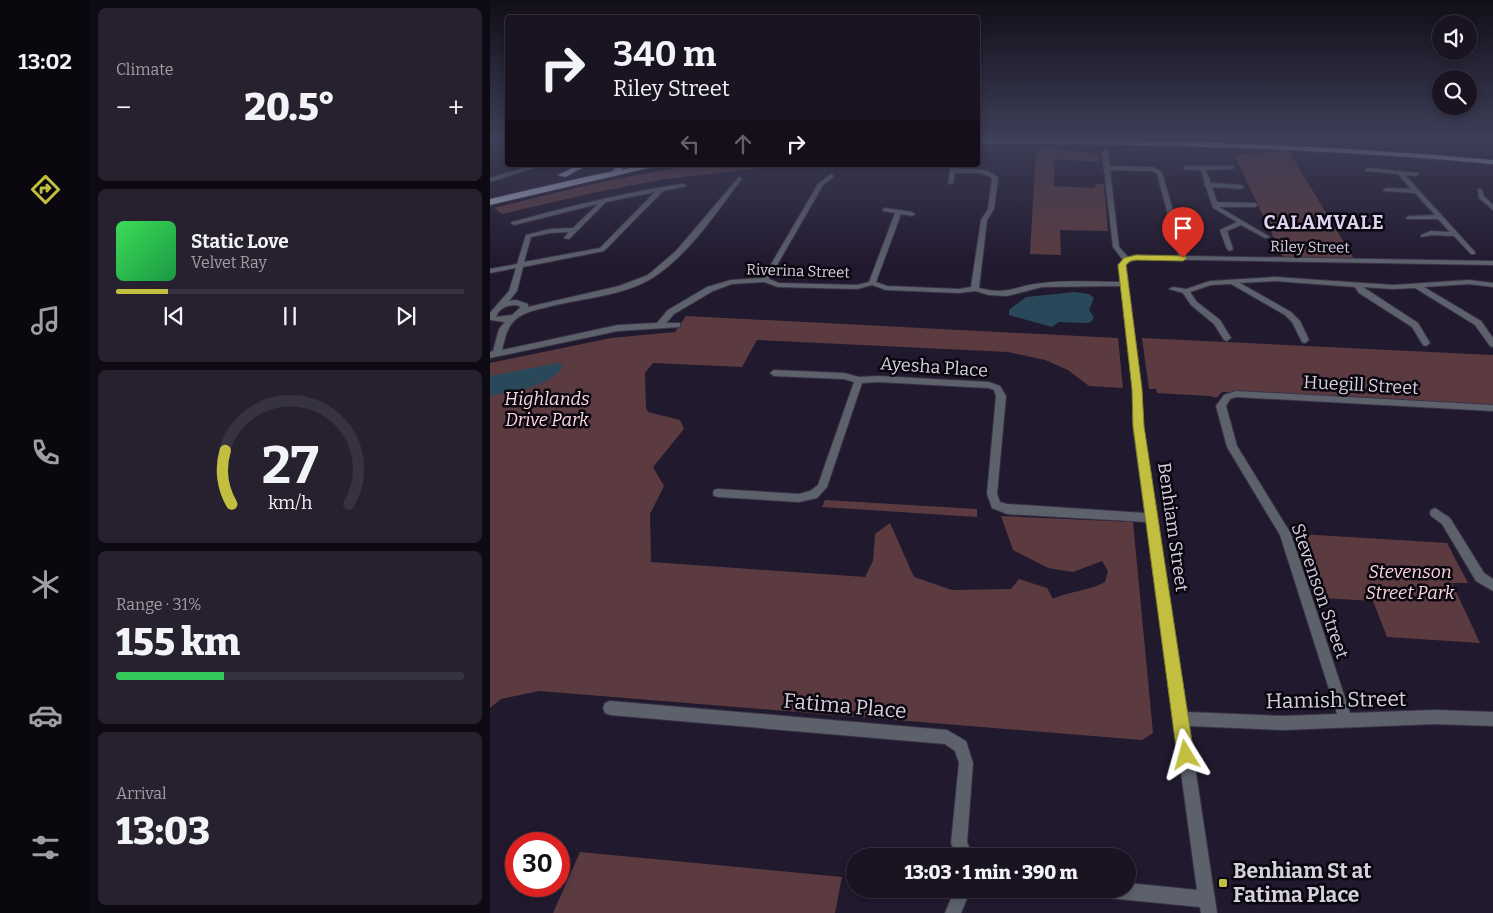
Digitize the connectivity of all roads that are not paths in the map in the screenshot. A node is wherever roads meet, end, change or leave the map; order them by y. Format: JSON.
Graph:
{"nodes":[{"id":1,"x":739,"y":179,"type":"dead end"},
{"id":2,"x":544,"y":180,"type":"edge"},
{"id":3,"x":569,"y":180,"type":"edge"},
{"id":4,"x":826,"y":180,"type":"edge"},
{"id":5,"x":951,"y":180,"type":"edge"},
{"id":6,"x":995,"y":180,"type":"edge"},
{"id":7,"x":1108,"y":180,"type":"edge"},
{"id":8,"x":1162,"y":180,"type":"edge"},
{"id":9,"x":1207,"y":180,"type":"edge"},
{"id":10,"x":1406,"y":180,"type":"edge"},
{"id":11,"x":950,"y":183,"type":"dead end"},
{"id":12,"x":683,"y":186,"type":"dead end"},
{"id":13,"x":1207,"y":186,"type":"junction"},
{"id":14,"x":1241,"y":187,"type":"dead end"},
{"id":15,"x":661,"y":189,"type":"junction"},
{"id":16,"x":1386,"y":190,"type":"dead end"},
{"id":17,"x":1480,"y":190,"type":"dead end"},
{"id":18,"x":1416,"y":191,"type":"junction"},
{"id":19,"x":490,"y":193,"type":"edge"},
{"id":20,"x":604,"y":201,"type":"junction"},
{"id":21,"x":490,"y":202,"type":"edge"},
{"id":22,"x":1214,"y":204,"type":"junction"},
{"id":23,"x":1255,"y":205,"type":"dead end"},
{"id":24,"x":1493,"y":208,"type":"edge"},
{"id":25,"x":885,"y":210,"type":"dead end"},
{"id":26,"x":899,"y":212,"type":"junction"},
{"id":27,"x":912,"y":214,"type":"dead end"},
{"id":28,"x":1232,"y":217,"type":"junction"},
{"id":29,"x":1438,"y":217,"type":"junction"},
{"id":30,"x":1248,"y":218,"type":"dead end"},
{"id":31,"x":1409,"y":218,"type":"dead end"},
{"id":32,"x":507,"y":219,"type":"dead end"},
{"id":33,"x":1241,"y":223,"type":"junction"},
{"id":34,"x":575,"y":230,"type":"junction"},
{"id":35,"x":1456,"y":234,"type":"junction"},
{"id":36,"x":1423,"y":236,"type":"dead end"},
{"id":37,"x":1267,"y":237,"type":"dead end"},
{"id":38,"x":567,"y":238,"type":"dead end"},
{"id":39,"x":1230,"y":249,"type":"dead end"},
{"id":40,"x":1473,"y":253,"type":"dead end"},
{"id":41,"x":1183,"y":258,"type":"junction"},
{"id":42,"x":1127,"y":260,"type":"junction"},
{"id":43,"x":1493,"y":263,"type":"edge"},
{"id":44,"x":520,"y":266,"type":"junction"},
{"id":45,"x":490,"y":271,"type":"edge"},
{"id":46,"x":765,"y":280,"type":"junction"},
{"id":47,"x":1232,"y":281,"type":"junction"},
{"id":48,"x":872,"y":283,"type":"junction"},
{"id":49,"x":1125,"y":284,"type":"junction"},
{"id":50,"x":1358,"y":286,"type":"junction"},
{"id":51,"x":1417,"y":286,"type":"junction"},
{"id":52,"x":1493,"y":286,"type":"edge"},
{"id":53,"x":975,"y":288,"type":"junction"},
{"id":54,"x":1173,"y":289,"type":"dead end"},
{"id":55,"x":513,"y":291,"type":"junction"},
{"id":56,"x":1186,"y":291,"type":"junction"},
{"id":57,"x":520,"y":306,"type":"junction"},
{"id":58,"x":494,"y":314,"type":"edge"},
{"id":59,"x":512,"y":318,"type":"junction"},
{"id":60,"x":660,"y":325,"type":"junction"},
{"id":61,"x":677,"y":325,"type":"dead end"},
{"id":62,"x":504,"y":329,"type":"junction"},
{"id":63,"x":1227,"y":338,"type":"dead end"},
{"id":64,"x":1306,"y":340,"type":"dead end"},
{"id":65,"x":1426,"y":343,"type":"dead end"},
{"id":66,"x":1493,"y":344,"type":"edge"},
{"id":67,"x":494,"y":355,"type":"edge"},
{"id":68,"x":774,"y":373,"type":"dead end"},
{"id":69,"x":858,"y":380,"type":"junction"},
{"id":70,"x":1227,"y":397,"type":"joint"},
{"id":71,"x":1493,"y":408,"type":"edge"},
{"id":72,"x":718,"y":493,"type":"dead end"},
{"id":73,"x":1435,"y":513,"type":"dead end"},
{"id":74,"x":1152,"y":518,"type":"junction"},
{"id":75,"x":1493,"y":585,"type":"edge"},
{"id":76,"x":610,"y":708,"type":"dead end"},
{"id":77,"x":1180,"y":719,"type":"junction"},
{"id":78,"x":1493,"y":719,"type":"edge"},
{"id":79,"x":1346,"y":722,"type":"junction"},
{"id":80,"x":961,"y":848,"type":"edge"},
{"id":81,"x":1136,"y":895,"type":"edge"},
{"id":82,"x":960,"y":898,"type":"edge"},
{"id":83,"x":1208,"y":906,"type":"edge"},
{"id":84,"x":953,"y":913,"type":"edge"}],
"edges":[{"from":1,"to":57,"type":"street"},
{"from":2,"to":19,"type":"highway"},
{"from":3,"to":21,"type":"highway"},
{"from":4,"to":46,"type":"street"},
{"from":5,"to":11,"type":"street"},
{"from":6,"to":53,"type":"street"},
{"from":7,"to":42,"type":"street"},
{"from":8,"to":41,"type":"street"},
{"from":9,"to":13,"type":"street"},
{"from":10,"to":18,"type":"street"},
{"from":12,"to":15,"type":"street"},
{"from":13,"to":14,"type":"street"},
{"from":13,"to":22,"type":"street"},
{"from":15,"to":20,"type":"street"},
{"from":15,"to":44,"type":"street"},
{"from":16,"to":18,"type":"street"},
{"from":17,"to":24,"type":"street"},
{"from":18,"to":29,"type":"street"},
{"from":20,"to":32,"type":"street"},
{"from":20,"to":34,"type":"street"},
{"from":22,"to":23,"type":"street"},
{"from":22,"to":28,"type":"street"},
{"from":25,"to":26,"type":"street"},
{"from":26,"to":27,"type":"street"},
{"from":26,"to":48,"type":"street"},
{"from":28,"to":30,"type":"street"},
{"from":28,"to":33,"type":"street"},
{"from":29,"to":31,"type":"street"},
{"from":29,"to":35,"type":"street"},
{"from":33,"to":37,"type":"street"},
{"from":33,"to":39,"type":"street"},
{"from":34,"to":38,"type":"street"},
{"from":34,"to":44,"type":"street"},
{"from":35,"to":36,"type":"street"},
{"from":35,"to":40,"type":"street"},
{"from":41,"to":42,"type":"street","name":"Riley Street"},
{"from":41,"to":43,"type":"street","name":"Riley Street"},
{"from":42,"to":49,"type":"street","name":"Benhiam Street"},
{"from":44,"to":45,"type":"street"},
{"from":44,"to":55,"type":"street"},
{"from":46,"to":48,"type":"street","name":"Riverina Street"},
{"from":46,"to":60,"type":"street","name":"Riverina Street"},
{"from":47,"to":50,"type":"street"},
{"from":47,"to":56,"type":"street"},
{"from":47,"to":64,"type":"street"},
{"from":48,"to":53,"type":"street","name":"Riverina Street"},
{"from":49,"to":53,"type":"street","name":"Riverina Street"},
{"from":49,"to":74,"type":"street","name":"Benhiam Street"},
{"from":50,"to":51,"type":"street"},
{"from":50,"to":65,"type":"street"},
{"from":51,"to":52,"type":"street"},
{"from":51,"to":66,"type":"street"},
{"from":54,"to":56,"type":"street"},
{"from":55,"to":57,"type":"street"},
{"from":55,"to":58,"type":"street"},
{"from":56,"to":63,"type":"street"},
{"from":57,"to":58,"type":"street"},
{"from":57,"to":59,"type":"street"},
{"from":58,"to":59,"type":"street"},
{"from":58,"to":62,"type":"street"},
{"from":59,"to":62,"type":"street"},
{"from":60,"to":61,"type":"street"},
{"from":60,"to":67,"type":"street"},
{"from":62,"to":67,"type":"street"},
{"from":68,"to":69,"type":"street","name":"Ayesha Place"},
{"from":69,"to":72,"type":"street"},
{"from":69,"to":74,"type":"street","name":"Ayesha Place"},
{"from":70,"to":71,"type":"street","name":"Huegill Street"},
{"from":70,"to":79,"type":"street","name":"Stevenson Street"},
{"from":73,"to":75,"type":"street"},
{"from":74,"to":77,"type":"street","name":"Benhiam Street"},
{"from":76,"to":80,"type":"street","name":"Fatima Place"},
{"from":77,"to":79,"type":"street","name":"Hamish Street"},
{"from":77,"to":83,"type":"street","name":"Benhiam Street"},
{"from":78,"to":79,"type":"street","name":"Hamish Street"},
{"from":81,"to":83,"type":"street"},
{"from":82,"to":84,"type":"street"}]}
